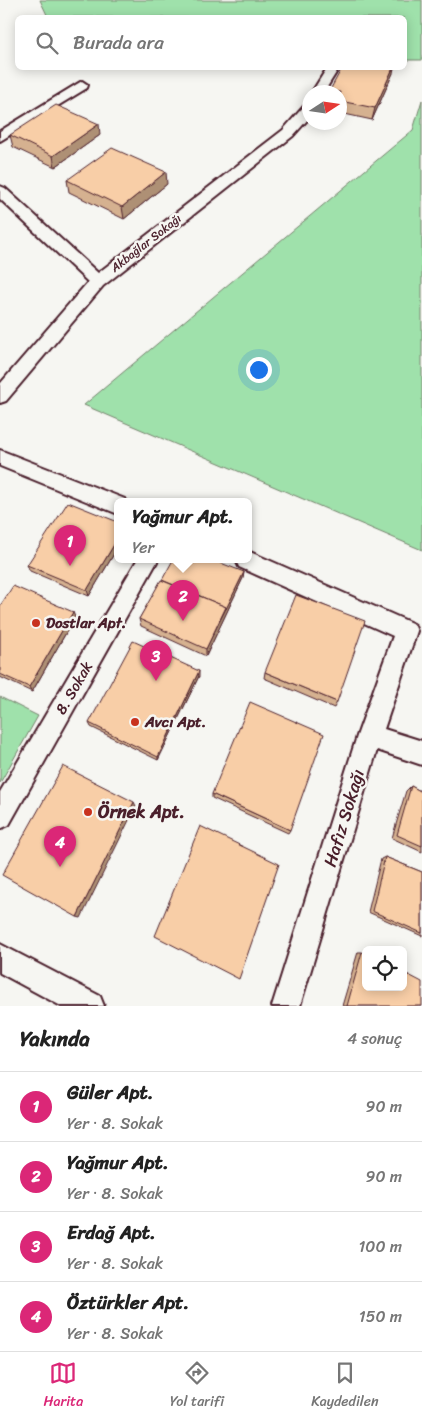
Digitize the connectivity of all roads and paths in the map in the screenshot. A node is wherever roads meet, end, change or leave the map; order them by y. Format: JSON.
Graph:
{"nodes":[{"id":1,"x":332,"y":70,"type":"edge"},
{"id":2,"x":82,"y":84,"type":"dead end"},
{"id":3,"x":322,"y":85,"type":"edge"},
{"id":4,"x":302,"y":117,"type":"edge"},
{"id":5,"x":0,"y":137,"type":"edge"},
{"id":6,"x":0,"y":191,"type":"edge"},
{"id":7,"x":97,"y":282,"type":"junction"},
{"id":8,"x":0,"y":396,"type":"edge"},
{"id":9,"x":0,"y":458,"type":"edge"},
{"id":10,"x":114,"y":503,"type":"edge"},
{"id":11,"x":146,"y":563,"type":"edge"},
{"id":12,"x":252,"y":563,"type":"edge"},
{"id":13,"x":369,"y":736,"type":"junction"},
{"id":14,"x":422,"y":753,"type":"edge"},
{"id":15,"x":0,"y":816,"type":"edge"},
{"id":16,"x":0,"y":958,"type":"edge"},
{"id":17,"x":90,"y":1006,"type":"edge"},
{"id":18,"x":286,"y":1006,"type":"edge"}],
"edges":[{"from":1,"to":3,"type":"street"},
{"from":2,"to":5,"type":"street"},
{"from":4,"to":7,"type":"street","name":"Akbağlar Sokağı"},
{"from":6,"to":7,"type":"street"},
{"from":7,"to":8,"type":"street","name":"Akbağlar Sokağı"},
{"from":9,"to":10,"type":"street"},
{"from":11,"to":15,"type":"street","name":"8. Sokak"},
{"from":12,"to":13,"type":"street","name":"Hafız Sokağı"},
{"from":13,"to":14,"type":"street"},
{"from":13,"to":18,"type":"street","name":"Hafız Sokağı"},
{"from":16,"to":17,"type":"street"}]}
